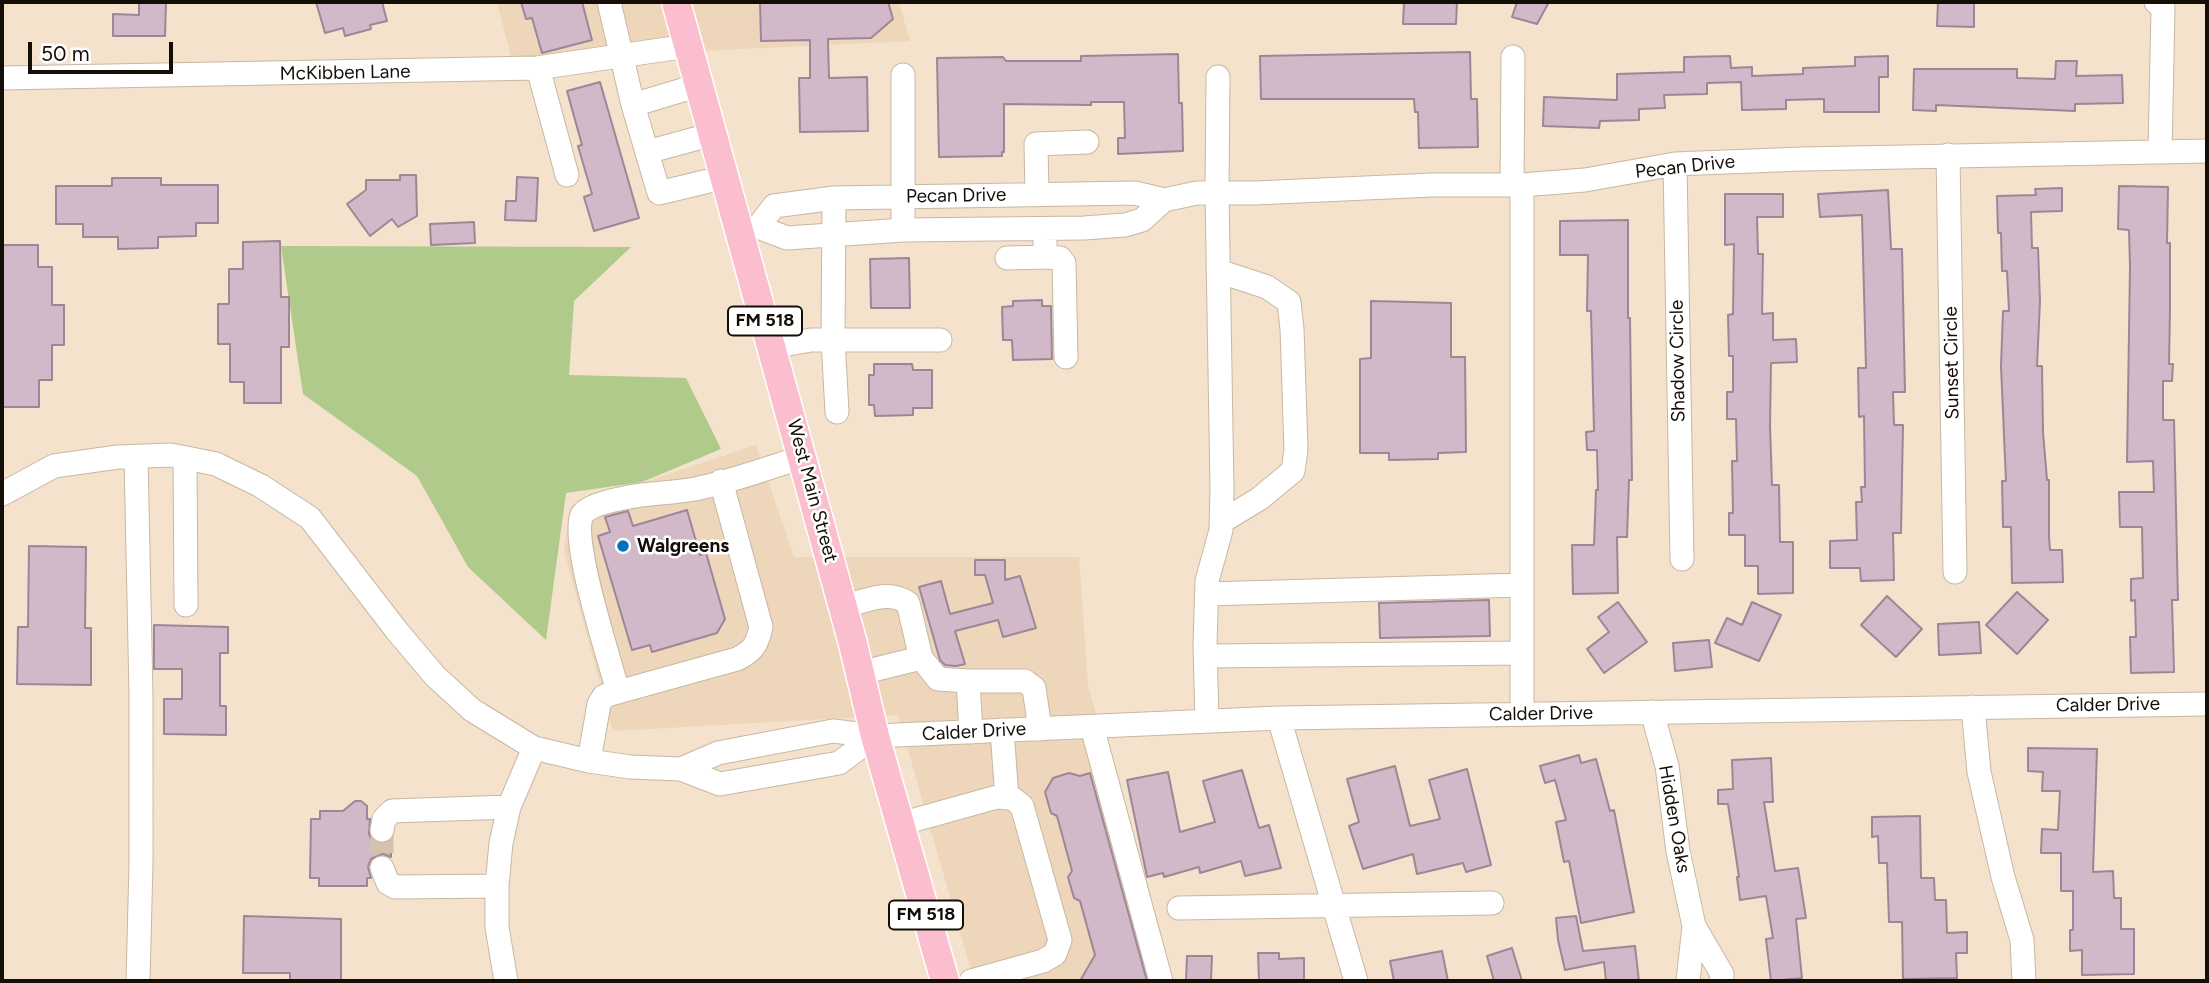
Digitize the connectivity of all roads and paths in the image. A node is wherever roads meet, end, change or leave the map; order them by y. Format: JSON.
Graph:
{"nodes":[{"id":1,"x":609,"y":2,"type":"edge"},
{"id":2,"x":676,"y":2,"type":"edge"},
{"id":3,"x":2157,"y":2,"type":"edge"},
{"id":4,"x":688,"y":46,"type":"junction"},
{"id":5,"x":621,"y":56,"type":"junction"},
{"id":6,"x":1513,"y":58,"type":"dead end"},
{"id":7,"x":538,"y":68,"type":"junction"},
{"id":8,"x":903,"y":75,"type":"dead end"},
{"id":9,"x":1218,"y":77,"type":"dead end"},
{"id":10,"x":2,"y":78,"type":"edge"},
{"id":11,"x":699,"y":86,"type":"junction"},
{"id":12,"x":633,"y":105,"type":"junction"},
{"id":13,"x":713,"y":134,"type":"junction"},
{"id":14,"x":1087,"y":142,"type":"dead end"},
{"id":15,"x":2207,"y":151,"type":"edge"},
{"id":16,"x":647,"y":152,"type":"junction"},
{"id":17,"x":2160,"y":152,"type":"junction"},
{"id":18,"x":1948,"y":155,"type":"junction"},
{"id":19,"x":1675,"y":164,"type":"junction"},
{"id":20,"x":567,"y":175,"type":"dead end"},
{"id":21,"x":725,"y":177,"type":"junction"},
{"id":22,"x":1517,"y":185,"type":"junction"},
{"id":23,"x":1217,"y":193,"type":"junction"},
{"id":24,"x":1037,"y":194,"type":"junction"},
{"id":25,"x":903,"y":196,"type":"junction"},
{"id":26,"x":834,"y":198,"type":"junction"},
{"id":27,"x":1164,"y":200,"type":"junction"},
{"id":28,"x":1045,"y":228,"type":"junction"},
{"id":29,"x":750,"y":230,"type":"junction"},
{"id":30,"x":903,"y":230,"type":"junction"},
{"id":31,"x":834,"y":233,"type":"junction"},
{"id":32,"x":1045,"y":257,"type":"junction"},
{"id":33,"x":1007,"y":258,"type":"dead end"},
{"id":34,"x":1218,"y":271,"type":"junction"},
{"id":35,"x":833,"y":340,"type":"junction"},
{"id":36,"x":940,"y":340,"type":"dead end"},
{"id":37,"x":772,"y":347,"type":"junction"},
{"id":38,"x":1066,"y":357,"type":"dead end"},
{"id":39,"x":837,"y":412,"type":"dead end"},
{"id":40,"x":136,"y":457,"type":"junction"},
{"id":41,"x":803,"y":457,"type":"junction"},
{"id":42,"x":185,"y":458,"type":"junction"},
{"id":43,"x":721,"y":481,"type":"junction"},
{"id":44,"x":2,"y":494,"type":"edge"},
{"id":45,"x":1221,"y":522,"type":"junction"},
{"id":46,"x":1682,"y":558,"type":"dead end"},
{"id":47,"x":1955,"y":572,"type":"dead end"},
{"id":48,"x":1522,"y":585,"type":"junction"},
{"id":49,"x":1207,"y":593,"type":"junction"},
{"id":50,"x":186,"y":605,"type":"dead end"},
{"id":51,"x":844,"y":607,"type":"junction"},
{"id":52,"x":1522,"y":653,"type":"junction"},
{"id":53,"x":1206,"y":656,"type":"junction"},
{"id":54,"x":921,"y":659,"type":"junction"},
{"id":55,"x":860,"y":673,"type":"junction"},
{"id":56,"x":968,"y":681,"type":"junction"},
{"id":57,"x":618,"y":692,"type":"junction"},
{"id":58,"x":2207,"y":704,"type":"edge"},
{"id":59,"x":1973,"y":708,"type":"junction"},
{"id":60,"x":1651,"y":712,"type":"junction"},
{"id":61,"x":1522,"y":715,"type":"junction"},
{"id":62,"x":1279,"y":718,"type":"junction"},
{"id":63,"x":1207,"y":721,"type":"junction"},
{"id":64,"x":1092,"y":727,"type":"junction"},
{"id":65,"x":1040,"y":729,"type":"junction"},
{"id":66,"x":1002,"y":730,"type":"junction"},
{"id":67,"x":971,"y":732,"type":"junction"},
{"id":68,"x":875,"y":736,"type":"junction"},
{"id":69,"x":534,"y":748,"type":"junction"},
{"id":70,"x":589,"y":761,"type":"junction"},
{"id":71,"x":681,"y":769,"type":"junction"},
{"id":72,"x":1007,"y":798,"type":"junction"},
{"id":73,"x":509,"y":807,"type":"junction"},
{"id":74,"x":900,"y":824,"type":"junction"},
{"id":75,"x":382,"y":830,"type":"dead end"},
{"id":76,"x":383,"y":868,"type":"dead end"},
{"id":77,"x":497,"y":886,"type":"junction"},
{"id":78,"x":1492,"y":903,"type":"dead end"},
{"id":79,"x":1334,"y":906,"type":"junction"},
{"id":80,"x":1179,"y":908,"type":"dead end"},
{"id":81,"x":1694,"y":926,"type":"junction"},
{"id":82,"x":1004,"y":977,"type":"edge"},
{"id":83,"x":138,"y":981,"type":"edge"},
{"id":84,"x":506,"y":981,"type":"edge"},
{"id":85,"x":945,"y":981,"type":"edge"},
{"id":86,"x":971,"y":981,"type":"edge"},
{"id":87,"x":1161,"y":981,"type":"edge"},
{"id":88,"x":1356,"y":981,"type":"edge"},
{"id":89,"x":1688,"y":981,"type":"edge"},
{"id":90,"x":1721,"y":981,"type":"edge"},
{"id":91,"x":2024,"y":981,"type":"edge"}],
"edges":[{"from":1,"to":5,"type":"street"},
{"from":2,"to":4,"type":"main road","name":"West Main Street","number":"FM 518"},
{"from":3,"to":17,"type":"street"},
{"from":4,"to":5,"type":"street","name":"McKibben Lane"},
{"from":4,"to":11,"type":"main road","name":"West Main Street","number":"FM 518"},
{"from":5,"to":7,"type":"street","name":"McKibben Lane"},
{"from":5,"to":12,"type":"street"},
{"from":6,"to":22,"type":"street"},
{"from":7,"to":10,"type":"street","name":"McKibben Lane"},
{"from":7,"to":20,"type":"street"},
{"from":8,"to":25,"type":"street"},
{"from":9,"to":23,"type":"street"},
{"from":11,"to":12,"type":"street"},
{"from":11,"to":13,"type":"main road","name":"West Main Street","number":"FM 518"},
{"from":12,"to":16,"type":"street"},
{"from":13,"to":16,"type":"street"},
{"from":13,"to":21,"type":"main road","name":"West Main Street","number":"FM 518"},
{"from":14,"to":24,"type":"street"},
{"from":15,"to":17,"type":"street","name":"Pecan Drive"},
{"from":16,"to":21,"type":"street"},
{"from":17,"to":18,"type":"street","name":"Pecan Drive"},
{"from":18,"to":19,"type":"street","name":"Pecan Drive"},
{"from":18,"to":47,"type":"street","name":"Sunset Circle"},
{"from":19,"to":22,"type":"street","name":"Pecan Drive"},
{"from":19,"to":46,"type":"street","name":"Shadow Circle"},
{"from":21,"to":29,"type":"main road","name":"West Main Street","number":"FM 518"},
{"from":22,"to":23,"type":"street","name":"Pecan Drive"},
{"from":22,"to":48,"type":"street"},
{"from":23,"to":27,"type":"street","name":"Pecan Drive"},
{"from":23,"to":34,"type":"street"},
{"from":24,"to":25,"type":"street","name":"Pecan Drive"},
{"from":24,"to":27,"type":"street","name":"Pecan Drive"},
{"from":25,"to":26,"type":"street","name":"Pecan Drive"},
{"from":25,"to":30,"type":"street"},
{"from":26,"to":29,"type":"street","name":"Pecan Drive"},
{"from":26,"to":31,"type":"street"},
{"from":27,"to":28,"type":"street","name":"Pecan Drive"},
{"from":28,"to":30,"type":"street","name":"Pecan Drive"},
{"from":28,"to":32,"type":"street"},
{"from":29,"to":31,"type":"street","name":"Pecan Drive"},
{"from":29,"to":37,"type":"main road","name":"West Main Street","number":"FM 518"},
{"from":30,"to":31,"type":"street","name":"Pecan Drive"},
{"from":31,"to":35,"type":"street"},
{"from":32,"to":33,"type":"street"},
{"from":32,"to":38,"type":"street"},
{"from":34,"to":45,"type":"street"},
{"from":34,"to":45,"type":"street"},
{"from":35,"to":36,"type":"street"},
{"from":35,"to":37,"type":"street"},
{"from":35,"to":39,"type":"street"},
{"from":37,"to":41,"type":"main road","name":"West Main Street","number":"FM 518"},
{"from":40,"to":42,"type":"street"},
{"from":40,"to":44,"type":"street"},
{"from":40,"to":83,"type":"street"},
{"from":41,"to":43,"type":"street"},
{"from":41,"to":51,"type":"main road","name":"West Main Street","number":"FM 518"},
{"from":42,"to":50,"type":"street"},
{"from":42,"to":69,"type":"street"},
{"from":43,"to":57,"type":"street"},
{"from":43,"to":57,"type":"street"},
{"from":45,"to":49,"type":"street"},
{"from":48,"to":49,"type":"street"},
{"from":48,"to":52,"type":"street"},
{"from":49,"to":53,"type":"street"},
{"from":51,"to":54,"type":"street"},
{"from":51,"to":55,"type":"main road","name":"West Main Street","number":"FM 518"},
{"from":52,"to":53,"type":"street"},
{"from":52,"to":61,"type":"street"},
{"from":53,"to":63,"type":"street"},
{"from":54,"to":55,"type":"street"},
{"from":54,"to":56,"type":"street"},
{"from":55,"to":68,"type":"main road","name":"West Main Street","number":"FM 518"},
{"from":56,"to":65,"type":"street"},
{"from":56,"to":67,"type":"street"},
{"from":57,"to":70,"type":"street"},
{"from":58,"to":59,"type":"street","name":"Calder Drive"},
{"from":59,"to":60,"type":"street","name":"Calder Drive"},
{"from":59,"to":91,"type":"street"},
{"from":60,"to":61,"type":"street","name":"Calder Drive"},
{"from":60,"to":81,"type":"street","name":"Hidden Oaks"},
{"from":61,"to":62,"type":"street","name":"Calder Drive"},
{"from":62,"to":63,"type":"street","name":"Calder Drive"},
{"from":62,"to":79,"type":"street"},
{"from":63,"to":64,"type":"street","name":"Calder Drive"},
{"from":64,"to":65,"type":"street","name":"Calder Drive"},
{"from":64,"to":87,"type":"street"},
{"from":65,"to":66,"type":"street","name":"Calder Drive"},
{"from":66,"to":67,"type":"street","name":"Calder Drive"},
{"from":66,"to":72,"type":"street"},
{"from":67,"to":68,"type":"street","name":"Calder Drive"},
{"from":68,"to":71,"type":"street","name":"Calder Drive"},
{"from":68,"to":71,"type":"street"},
{"from":68,"to":74,"type":"main road","name":"West Main Street","number":"FM 518"},
{"from":69,"to":70,"type":"street"},
{"from":69,"to":73,"type":"street"},
{"from":70,"to":71,"type":"street"},
{"from":72,"to":74,"type":"street"},
{"from":72,"to":82,"type":"street"},
{"from":73,"to":75,"type":"street"},
{"from":73,"to":77,"type":"street"},
{"from":74,"to":85,"type":"main road","name":"West Main Street","number":"FM 518"},
{"from":76,"to":77,"type":"street"},
{"from":77,"to":84,"type":"street"},
{"from":78,"to":79,"type":"street"},
{"from":79,"to":80,"type":"street"},
{"from":79,"to":88,"type":"street"},
{"from":81,"to":89,"type":"street","name":"Hidden Oaks"},
{"from":81,"to":90,"type":"street","name":"Hidden Oaks"},
{"from":82,"to":86,"type":"street"}]}
